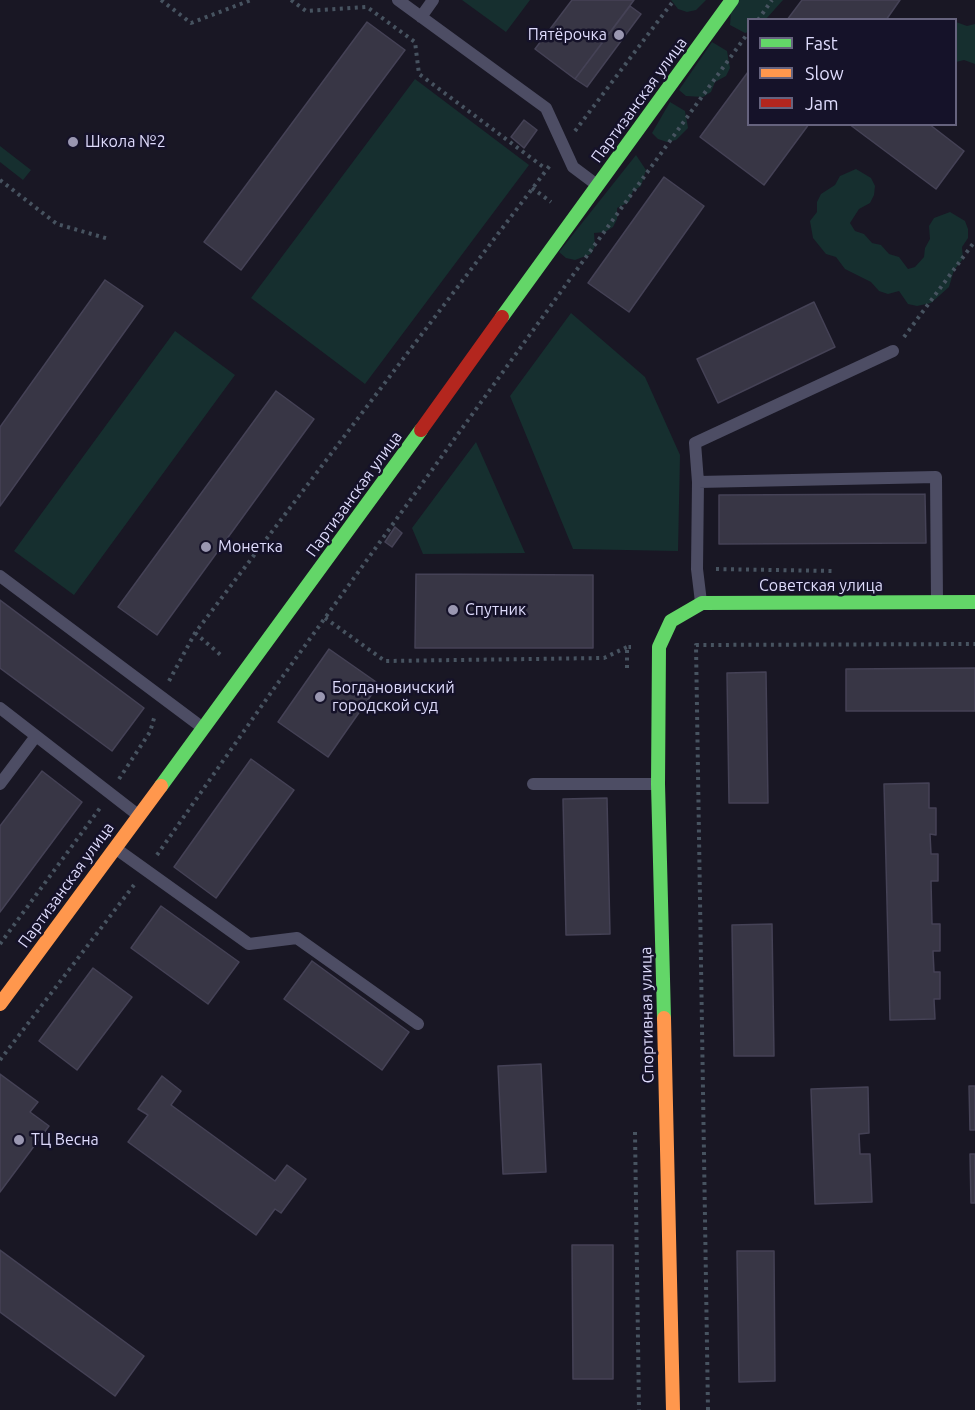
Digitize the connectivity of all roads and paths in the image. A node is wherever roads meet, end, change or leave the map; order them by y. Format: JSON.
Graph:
{"nodes":[{"id":1,"x":161,"y":0,"type":"edge"},
{"id":2,"x":251,"y":0,"type":"edge"},
{"id":3,"x":291,"y":0,"type":"edge"},
{"id":4,"x":398,"y":0,"type":"edge"},
{"id":5,"x":433,"y":0,"type":"edge"},
{"id":6,"x":674,"y":0,"type":"edge"},
{"id":7,"x":732,"y":0,"type":"edge"},
{"id":8,"x":772,"y":0,"type":"edge"},
{"id":9,"x":421,"y":16,"type":"junction"},
{"id":10,"x":759,"y":18,"type":"edge"},
{"id":11,"x":747,"y":34,"type":"edge"},
{"id":12,"x":563,"y":147,"type":"junction"},
{"id":13,"x":546,"y":170,"type":"junction"},
{"id":14,"x":0,"y":180,"type":"edge"},
{"id":15,"x":598,"y":186,"type":"junction"},
{"id":16,"x":109,"y":239,"type":"dead end"},
{"id":17,"x":975,"y":241,"type":"edge"},
{"id":18,"x":893,"y":351,"type":"joint"},
{"id":19,"x":698,"y":482,"type":"junction"},
{"id":20,"x":0,"y":576,"type":"edge"},
{"id":21,"x":937,"y":602,"type":"junction"},
{"id":22,"x":975,"y":602,"type":"edge"},
{"id":23,"x":702,"y":603,"type":"junction"},
{"id":24,"x":325,"y":618,"type":"junction"},
{"id":25,"x":671,"y":621,"type":"joint"},
{"id":26,"x":975,"y":644,"type":"edge"},
{"id":27,"x":627,"y":647,"type":"dead end"},
{"id":28,"x":161,"y":695,"type":"junction"},
{"id":29,"x":0,"y":708,"type":"edge"},
{"id":30,"x":203,"y":728,"type":"junction"},
{"id":31,"x":36,"y":736,"type":"junction"},
{"id":32,"x":0,"y":784,"type":"edge"},
{"id":33,"x":533,"y":784,"type":"dead end"},
{"id":34,"x":658,"y":784,"type":"junction"},
{"id":35,"x":111,"y":793,"type":"junction"},
{"id":36,"x":138,"y":815,"type":"junction"},
{"id":37,"x":114,"y":847,"type":"junction"},
{"id":38,"x":146,"y":870,"type":"junction"},
{"id":39,"x":0,"y":944,"type":"edge"},
{"id":40,"x":0,"y":1005,"type":"edge"},
{"id":41,"x":418,"y":1024,"type":"dead end"},
{"id":42,"x":0,"y":1060,"type":"edge"},
{"id":43,"x":673,"y":1410,"type":"edge"},
{"id":44,"x":708,"y":1410,"type":"edge"}],
"edges":[{"from":1,"to":2,"type":"path"},
{"from":3,"to":13,"type":"path"},
{"from":4,"to":9,"type":"lane"},
{"from":5,"to":9,"type":"lane"},
{"from":6,"to":12,"type":"path"},
{"from":7,"to":15,"type":"street","name":"Партизанская улица"},
{"from":8,"to":10,"type":"path"},
{"from":9,"to":12,"type":"lane"},
{"from":11,"to":24,"type":"path"},
{"from":12,"to":13,"type":"path"},
{"from":12,"to":15,"type":"lane"},
{"from":13,"to":28,"type":"path"},
{"from":14,"to":16,"type":"path"},
{"from":15,"to":30,"type":"street","name":"Партизанская улица"},
{"from":17,"to":18,"type":"path"},
{"from":18,"to":19,"type":"lane"},
{"from":19,"to":21,"type":"lane"},
{"from":19,"to":23,"type":"lane"},
{"from":20,"to":28,"type":"lane"},
{"from":21,"to":22,"type":"street","name":"Советская улица"},
{"from":21,"to":23,"type":"street","name":"Советская улица"},
{"from":23,"to":25,"type":"street","name":"Советская улица"},
{"from":24,"to":27,"type":"path"},
{"from":24,"to":38,"type":"path"},
{"from":25,"to":34,"type":"street","name":"Спортивная улица"},
{"from":26,"to":44,"type":"path"},
{"from":28,"to":30,"type":"lane"},
{"from":28,"to":35,"type":"path"},
{"from":29,"to":31,"type":"lane"},
{"from":30,"to":36,"type":"street","name":"Партизанская улица"},
{"from":31,"to":32,"type":"lane"},
{"from":31,"to":35,"type":"lane"},
{"from":33,"to":34,"type":"lane"},
{"from":34,"to":43,"type":"street","name":"Спортивная улица"},
{"from":35,"to":36,"type":"lane"},
{"from":35,"to":39,"type":"path"},
{"from":36,"to":37,"type":"street","name":"Партизанская улица"},
{"from":37,"to":38,"type":"lane"},
{"from":37,"to":40,"type":"street","name":"Партизанская улица"},
{"from":38,"to":41,"type":"lane"},
{"from":38,"to":42,"type":"path"}]}
